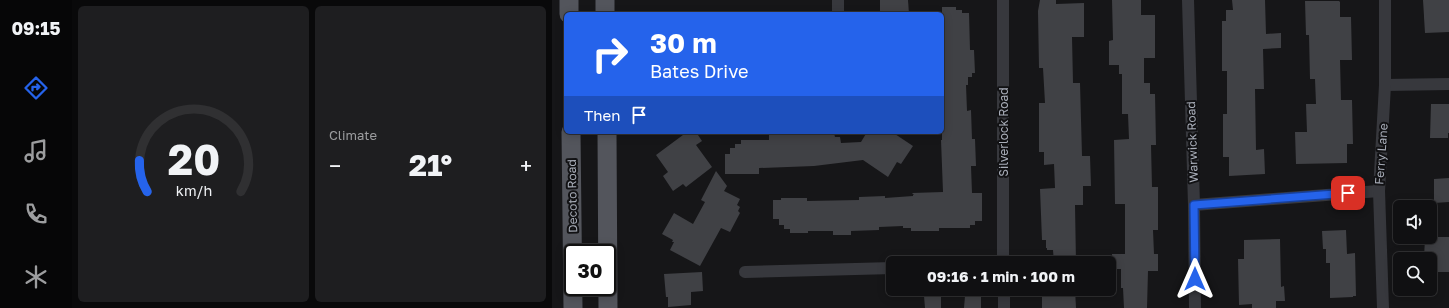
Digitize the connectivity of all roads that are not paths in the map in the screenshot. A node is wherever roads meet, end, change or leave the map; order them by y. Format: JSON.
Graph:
{"nodes":[{"id":1,"x":569,"y":0,"type":"edge"},
{"id":2,"x":605,"y":0,"type":"edge"},
{"id":3,"x":838,"y":0,"type":"edge"},
{"id":4,"x":1003,"y":0,"type":"edge"},
{"id":5,"x":1188,"y":0,"type":"edge"},
{"id":6,"x":1385,"y":0,"type":"edge"},
{"id":7,"x":569,"y":12,"type":"edge"},
{"id":8,"x":605,"y":12,"type":"edge"},
{"id":9,"x":838,"y":12,"type":"edge"},
{"id":10,"x":1449,"y":84,"type":"edge"},
{"id":11,"x":1385,"y":85,"type":"junction"},
{"id":12,"x":571,"y":134,"type":"edge"},
{"id":13,"x":606,"y":134,"type":"edge"},
{"id":14,"x":1378,"y":191,"type":"junction"},
{"id":15,"x":1194,"y":205,"type":"junction"},
{"id":16,"x":1003,"y":256,"type":"edge"},
{"id":17,"x":886,"y":268,"type":"edge"},
{"id":18,"x":745,"y":272,"type":"dead end"},
{"id":19,"x":1004,"y":296,"type":"edge"},
{"id":20,"x":572,"y":308,"type":"edge"},
{"id":21,"x":608,"y":308,"type":"edge"},
{"id":22,"x":1004,"y":308,"type":"edge"},
{"id":23,"x":1195,"y":308,"type":"edge"},
{"id":24,"x":1383,"y":308,"type":"edge"}],
"edges":[{"from":1,"to":7,"type":"main road"},
{"from":2,"to":8,"type":"main road"},
{"from":3,"to":9,"type":"street"},
{"from":4,"to":16,"type":"street","name":"Silverlock Road"},
{"from":5,"to":15,"type":"street","name":"Warwick Road"},
{"from":6,"to":11,"type":"street","name":"Ferry Lane"},
{"from":10,"to":11,"type":"street"},
{"from":11,"to":14,"type":"street","name":"Ferry Lane"},
{"from":12,"to":20,"type":"main road","name":"Decoto Road"},
{"from":13,"to":21,"type":"main road"},
{"from":14,"to":15,"type":"street"},
{"from":14,"to":24,"type":"street","name":"Ferry Lane"},
{"from":15,"to":23,"type":"street","name":"Warwick Road"},
{"from":17,"to":18,"type":"street"},
{"from":19,"to":22,"type":"street"}]}
